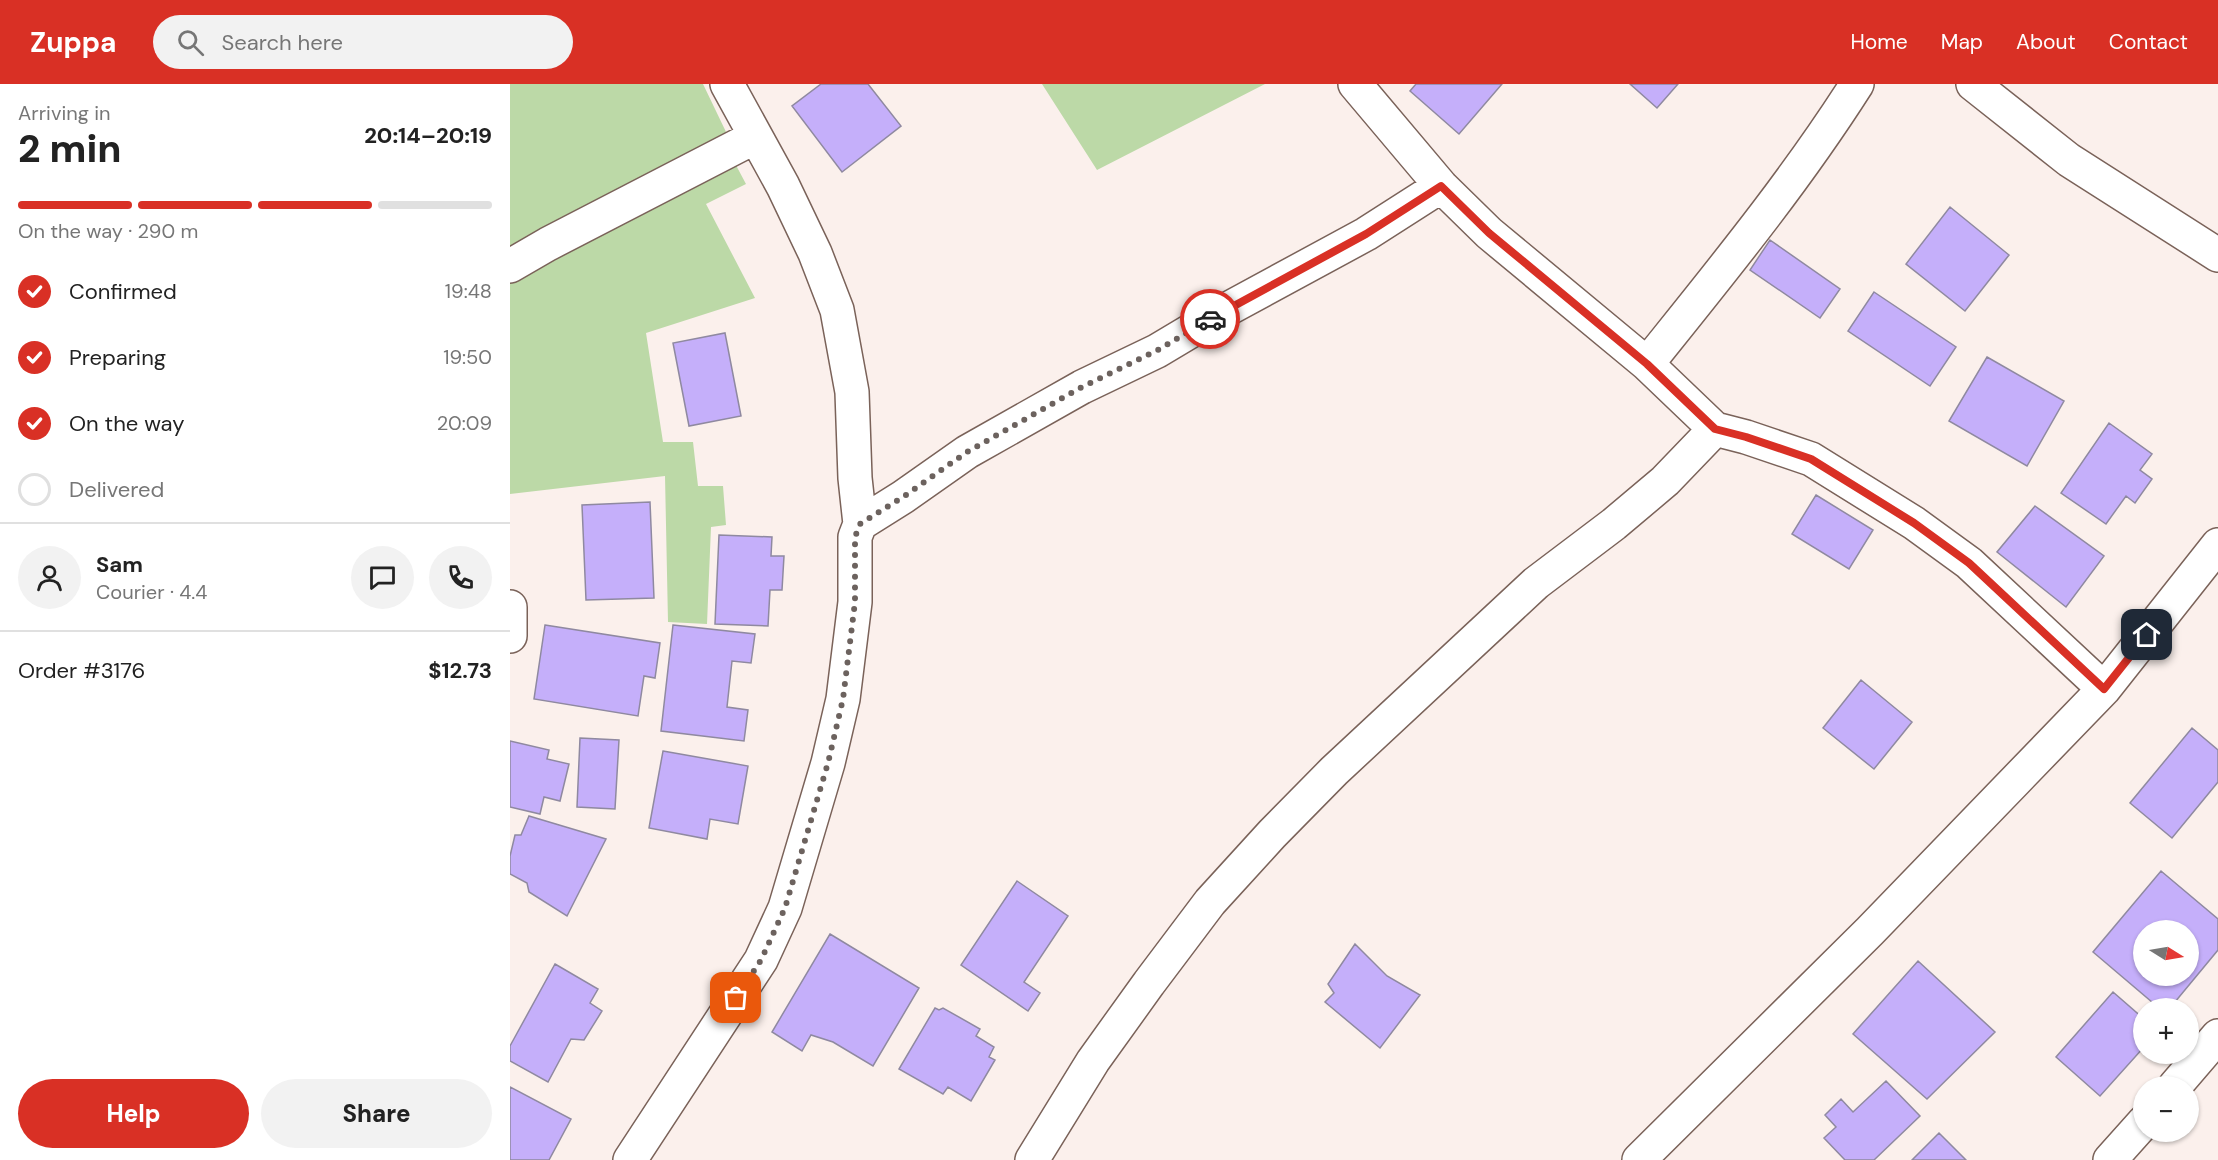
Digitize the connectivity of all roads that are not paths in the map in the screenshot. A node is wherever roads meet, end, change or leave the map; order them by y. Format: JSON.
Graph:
{"nodes":[{"id":1,"x":727,"y":84,"type":"edge"},
{"id":2,"x":1355,"y":84,"type":"edge"},
{"id":3,"x":1857,"y":84,"type":"edge"},
{"id":4,"x":1973,"y":84,"type":"edge"},
{"id":5,"x":755,"y":137,"type":"junction"},
{"id":6,"x":1441,"y":186,"type":"junction"},
{"id":7,"x":2218,"y":255,"type":"edge"},
{"id":8,"x":510,"y":266,"type":"edge"},
{"id":9,"x":1647,"y":364,"type":"junction"},
{"id":10,"x":1715,"y":429,"type":"junction"},
{"id":11,"x":860,"y":524,"type":"junction"},
{"id":12,"x":2218,"y":545,"type":"edge"},
{"id":13,"x":510,"y":607,"type":"edge"},
{"id":14,"x":510,"y":636,"type":"edge"},
{"id":15,"x":2104,"y":689,"type":"junction"},
{"id":16,"x":2218,"y":1036,"type":"edge"},
{"id":17,"x":2184,"y":1076,"type":"edge"},
{"id":18,"x":2133,"y":1134,"type":"edge"},
{"id":19,"x":630,"y":1160,"type":"edge"},
{"id":20,"x":1032,"y":1160,"type":"edge"},
{"id":21,"x":1639,"y":1160,"type":"edge"},
{"id":22,"x":2110,"y":1160,"type":"edge"}],
"edges":[{"from":1,"to":5,"type":"street"},
{"from":2,"to":6,"type":"street"},
{"from":3,"to":9,"type":"street"},
{"from":4,"to":7,"type":"street"},
{"from":5,"to":8,"type":"street"},
{"from":5,"to":11,"type":"street"},
{"from":6,"to":9,"type":"street"},
{"from":6,"to":11,"type":"street"},
{"from":9,"to":10,"type":"street"},
{"from":10,"to":15,"type":"street"},
{"from":10,"to":20,"type":"street"},
{"from":11,"to":19,"type":"street"},
{"from":12,"to":15,"type":"street"},
{"from":13,"to":14,"type":"street"},
{"from":15,"to":21,"type":"street"},
{"from":16,"to":17,"type":"street"},
{"from":18,"to":22,"type":"street"}]}
